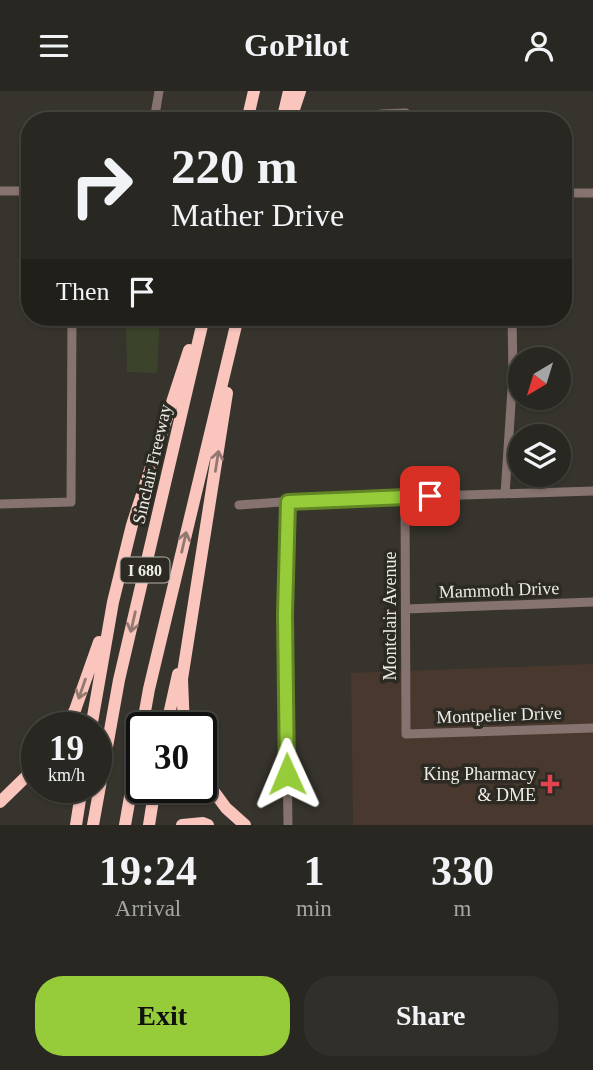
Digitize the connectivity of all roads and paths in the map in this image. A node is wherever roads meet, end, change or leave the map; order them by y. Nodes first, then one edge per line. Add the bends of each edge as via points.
1 (159, 91) edge
2 (246, 91) edge
3 (254, 91) edge
4 (289, 91) edge
5 (300, 91) edge
6 (156, 112) edge
7 (242, 112) edge
8 (249, 112) edge
9 (284, 112) edge
10 (293, 112) edge
11 (0, 191) edge
12 (21, 191) edge
13 (572, 193) edge
14 (593, 193) edge
15 (72, 326) edge
16 (200, 326) edge
17 (201, 326) edge
18 (236, 326) edge
19 (237, 326) edge
20 (512, 326) edge
21 (593, 491) edge
22 (505, 494) junction
23 (405, 497) junction
24 (288, 502) junction
25 (0, 504) edge
26 (239, 505) dead end
27 (113, 602) junction
28 (593, 602) edge
29 (407, 609) junction
30 (188, 644) junction
31 (74, 712) edge
32 (94, 712) edge
33 (146, 712) edge
34 (169, 712) edge
35 (183, 712) edge
36 (593, 728) edge
37 (406, 734) joint
38 (21, 782) edge
39 (217, 796) edge
40 (0, 802) edge
41 (79, 803) edge
42 (129, 803) edge
43 (152, 803) edge
44 (76, 825) edge
45 (93, 825) edge
46 (125, 825) edge
47 (149, 825) edge
48 (182, 825) edge
49 (208, 825) edge
50 (245, 825) edge
51 (288, 825) edge

1 - 6 street
2 - 7 highway
3 - 8 highway
4 - 9 highway
5 - 10 highway
11 - 12 street
13 - 14 street
15 - 25 street via 71,502
16 - 27 highway via 132,525
17 -> 45 highway, Sinclair Freeway / I 680 via 119,680
33 -> 18 highway, I 680
30 -> 19 highway
20 - 22 street
21 - 22 street
22 - 23 street
23 - 24 street
23 - 29 street, Montclair Avenue
24 - 26 street
24 - 51 street
27 -> 31 highway
27 - 32 highway
28 - 29 street, Mammoth Drive
29 - 37 street, Montclair Avenue
30 - 34 highway
30 - 35 highway via 182,679
36 - 37 street, Montpelier Drive
38 - 40 highway
39 - 50 highway
41 - 44 highway
42 - 46 highway, I 680
43 - 47 highway
48 - 49 highway

